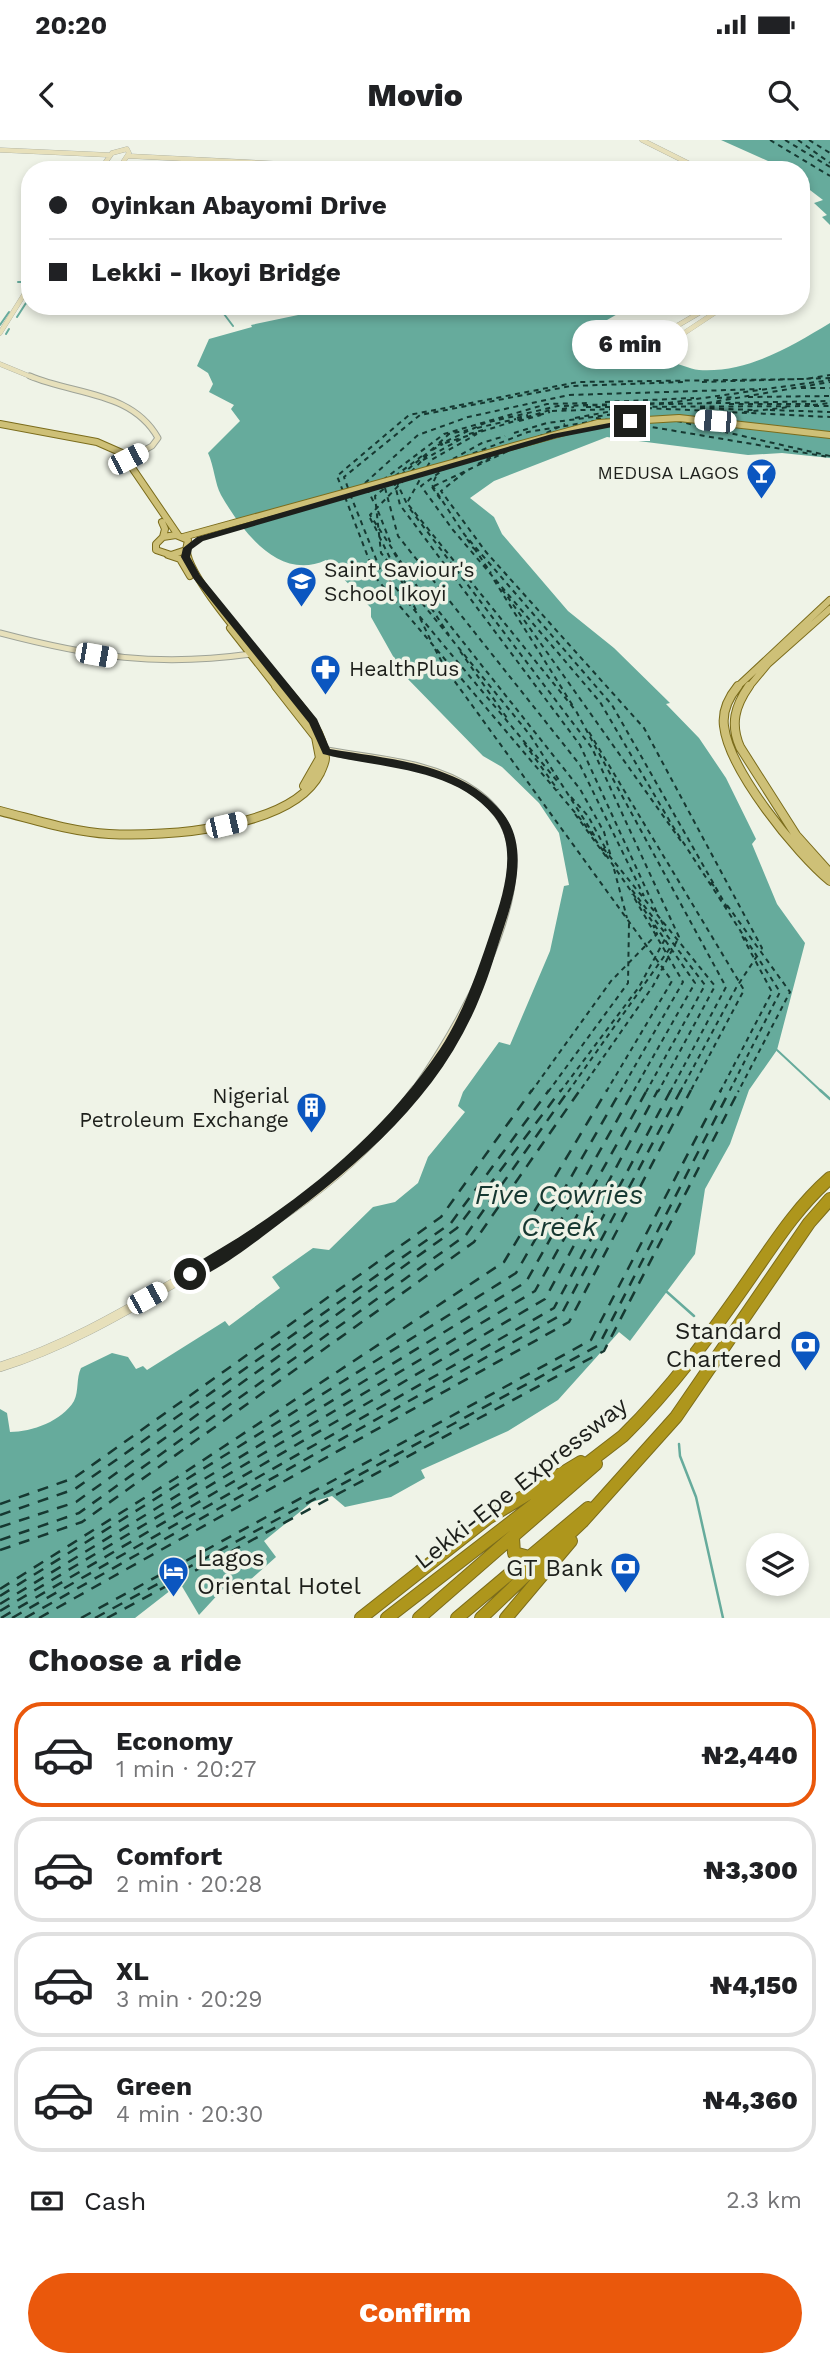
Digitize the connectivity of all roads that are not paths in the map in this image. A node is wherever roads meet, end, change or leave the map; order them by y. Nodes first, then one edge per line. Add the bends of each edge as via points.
1 (642, 140) edge
2 (648, 140) edge
3 (0, 151) edge
4 (109, 156) junction
5 (127, 158) junction
6 (106, 161) edge
7 (125, 161) edge
8 (180, 161) edge
9 (195, 161) edge
10 (684, 161) edge
11 (690, 161) edge
12 (21, 299) edge
13 (21, 306) edge
14 (696, 315) edge
15 (709, 315) edge
16 (0, 333) edge
17 (0, 340) edge
18 (0, 364) edge
19 (0, 426) edge
20 (830, 436) edge
21 (128, 459) junction
22 (181, 536) junction
23 (203, 536) junction
24 (163, 537) junction
25 (188, 547) junction
26 (168, 555) junction
27 (830, 600) edge
28 (830, 609) edge
29 (0, 633) edge
30 (251, 654) junction
31 (282, 687) junction
32 (323, 752) junction
33 (0, 809) edge
34 (830, 873) edge
35 (830, 881) edge
36 (830, 1178) edge
37 (830, 1199) edge
38 (0, 1367) edge
39 (623, 1436) junction
40 (618, 1483) junction
41 (513, 1538) junction
42 (530, 1557) junction
43 (361, 1618) edge
44 (387, 1618) edge
45 (419, 1618) edge
46 (457, 1618) edge
47 (481, 1618) edge
48 (506, 1618) edge

1 - 10 street
2 - 11 street
3 - 4 street
4 - 5 street via 123,149 129,151
4 - 6 street
5 - 7 street
5 - 8 street
5 - 9 street
12 - 16 street
13 - 17 street
14 - 15 street via 651,341 650,346 663,347
18 - 21 street via 43,382 113,398 130,407 158,438
19 - 21 main road via 97,442
19 - 24 main road via 94,445 117,455 158,514 165,529
20 - 23 main road via 680,421 599,425
21 - 22 main road via 171,528
22 - 23 main road
22 - 24 main road
22 - 25 main road
23 - 25 main road
24 - 26 main road via 155,548
25 - 26 main road
25 - 31 main road via 187,560 203,587
26 - 30 main road via 180,559
27 - 35 main road via 743,681 727,703 724,719 734,753 789,839
28 - 34 main road via 747,687 735,707 733,723 740,748 789,825
29 - 30 street via 142,661 200,661
30 - 31 main road
31 - 32 main road
32 - 33 main road via 321,771 294,801 259,817 202,830 108,834
32 - 38 street via 419,769 456,781 490,804 508,832 514,863 503,914 458,1030 415,1093 375,1140 320,1186 233,1250 93,1329
36 - 39 highway, Lekki-Epe Expressway via 791,1217 676,1382
37 - 40 highway via 691,1396
39 - 41 highway
39 - 43 highway via 488,1518
39 - 44 highway, Lekki-Epe Expressway
40 - 42 highway
40 - 47 highway
40 - 48 highway
41 - 42 highway via 514,1553
41 - 45 highway
42 - 46 highway

